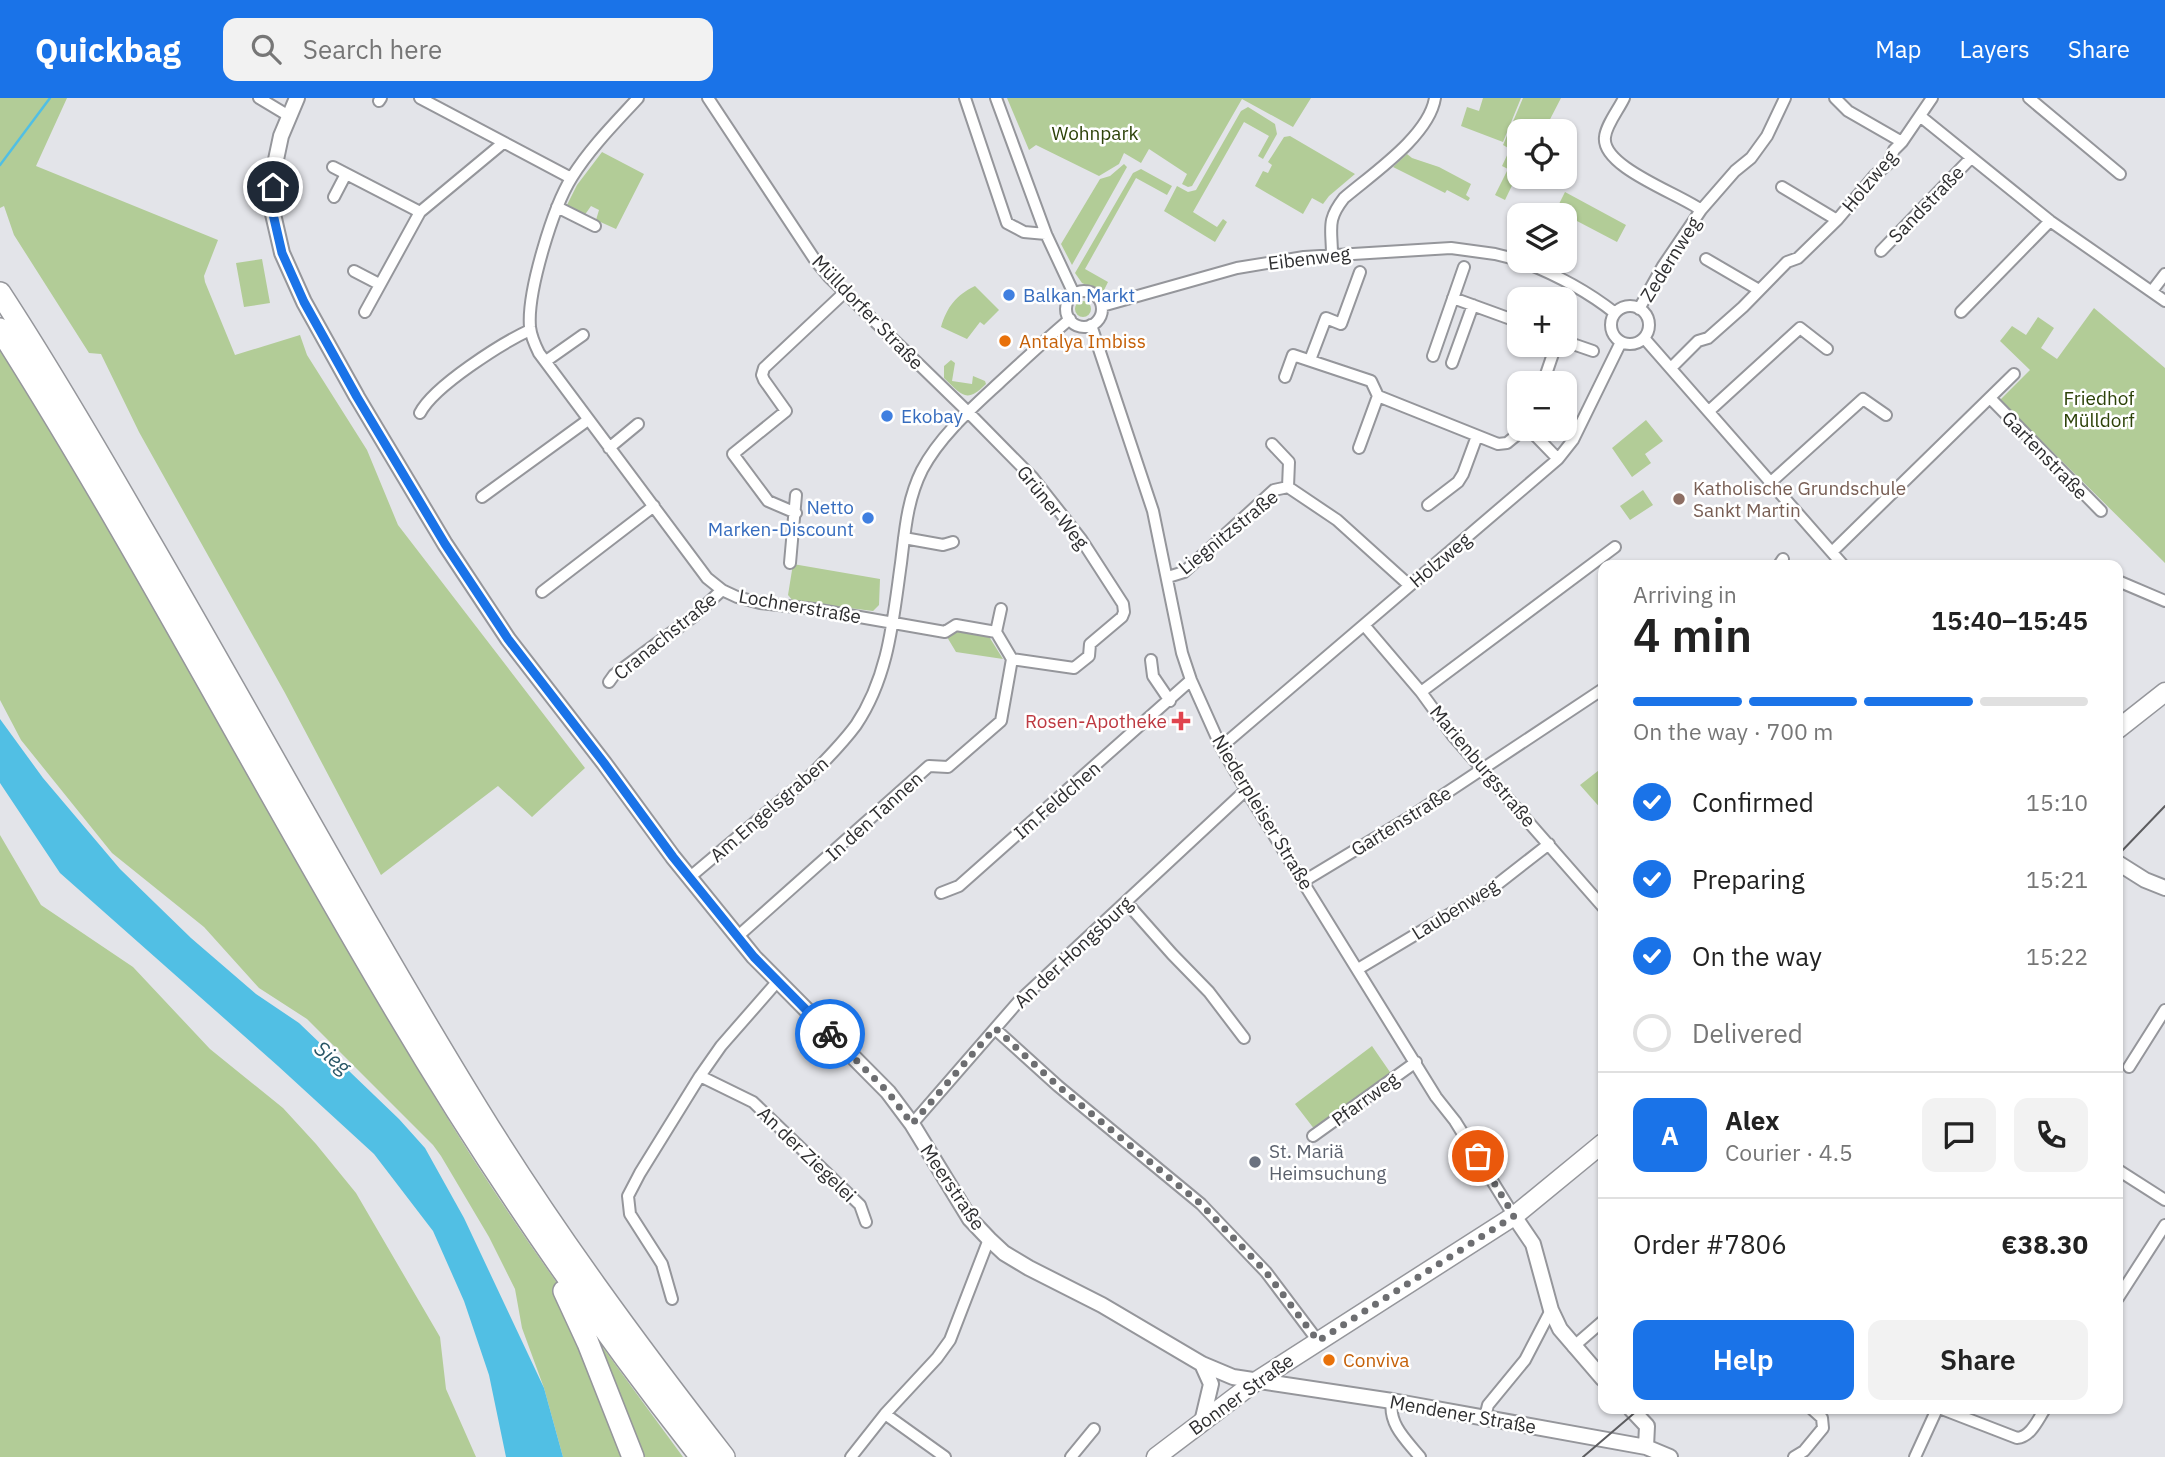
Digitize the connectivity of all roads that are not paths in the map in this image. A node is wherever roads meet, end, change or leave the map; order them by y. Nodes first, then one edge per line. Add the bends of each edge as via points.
1 (258, 98) edge
2 (297, 98) edge
3 (420, 98) edge
4 (638, 98) edge
5 (708, 98) edge
6 (965, 98) edge
7 (996, 98) edge
8 (1435, 98) edge
9 (1624, 98) edge
10 (1785, 98) edge
11 (1835, 98) edge
12 (1932, 98) edge
13 (2029, 98) edge
14 (289, 116) junction
15 (1920, 116) junction
16 (1902, 142) junction
17 (503, 143) junction
18 (1971, 158) junction
19 (333, 167) dead end
20 (346, 174) junction
21 (2120, 174) dead end
22 (571, 178) junction
23 (1782, 187) dead end
24 (334, 197) dead end
25 (557, 207) junction
26 (1701, 210) junction
27 (420, 212) junction
28 (1836, 220) junction
29 (2050, 221) junction
30 (595, 226) dead end
31 (1045, 234) junction
32 (1881, 251) dead end
33 (1332, 255) junction
34 (1507, 257) edge
35 (1706, 259) dead end
36 (1464, 267) dead end
37 (354, 271) dead end
38 (1360, 272) dead end
39 (1553, 273) edge
40 (2165, 274) edge
41 (379, 284) junction
42 (1759, 290) junction
43 (2152, 291) junction
44 (845, 292) junction
45 (0, 293) edge
46 (1074, 294) junction
47 (1453, 298) junction
48 (2165, 301) edge
49 (1473, 305) junction
50 (1102, 306) junction
51 (1639, 309) junction
52 (365, 312) dead end
53 (1961, 312) dead end
54 (1615, 313) junction
55 (1507, 318) edge
56 (1070, 319) junction
57 (1091, 326) junction
58 (0, 329) edge
59 (530, 330) junction
60 (583, 335) dead end
61 (1644, 338) junction
62 (1621, 342) junction
63 (1577, 345) edge
64 (1827, 349) dead end
65 (1593, 351) dead end
66 (1433, 356) dead end
67 (1310, 360) junction
68 (545, 361) junction
69 (1452, 363) dead end
70 (1671, 368) junction
71 (2014, 374) dead end
72 (1285, 377) dead end
73 (1378, 396) junction
74 (1990, 398) junction
75 (1709, 411) junction
76 (968, 412) junction
77 (420, 413) dead end
78 (1886, 415) dead end
79 (588, 420) junction
80 (638, 424) dead end
81 (1478, 436) junction
82 (1508, 441) edge
83 (1540, 441) edge
84 (1272, 444) dead end
85 (609, 448) junction
86 (1359, 448) dead end
87 (1559, 459) junction
88 (1771, 482) junction
89 (1288, 487) junction
90 (796, 495) dead end
91 (482, 497) dead end
92 (1428, 505) dead end
93 (654, 506) junction
94 (2101, 511) dead end
95 (796, 513) junction
96 (904, 538) junction
97 (953, 542) dead end
98 (1615, 547) dead end
99 (1832, 552) junction
100 (1839, 560) edge
101 (790, 564) dead end
102 (1168, 577) junction
103 (2123, 583) edge
104 (1409, 585) junction
105 (722, 590) junction
106 (542, 592) dead end
107 (2165, 601) edge
108 (1001, 609) dead end
109 (894, 623) junction
110 (1364, 625) junction
111 (996, 632) junction
112 (1012, 659) junction
113 (1151, 660) dead end
114 (1192, 680) junction
115 (609, 682) dead end
116 (1421, 692) junction
117 (1598, 692) edge
118 (2165, 692) edge
119 (1170, 701) junction
120 (2123, 725) edge
121 (1222, 747) junction
122 (1484, 769) junction
123 (1246, 790) junction
124 (1549, 844) junction
125 (2123, 866) edge
126 (690, 877) junction
127 (1304, 881) junction
128 (2165, 888) edge
129 (941, 893) dead end
130 (1598, 901) edge
131 (1126, 902) junction
132 (737, 937) junction
133 (1358, 969) junction
134 (777, 982) junction
135 (2165, 1010) edge
136 (995, 1028) junction
137 (1244, 1038) dead end
138 (1416, 1062) junction
139 (2129, 1067) dead end
140 (700, 1076) junction
141 (912, 1124) junction
142 (1313, 1136) dead end
143 (1598, 1147) edge
144 (2123, 1173) edge
145 (2165, 1200) edge
146 (1514, 1216) junction
147 (866, 1222) dead end
148 (529, 1224) junction
149 (2165, 1225) edge
150 (989, 1239) junction
151 (2123, 1290) edge
152 (672, 1299) dead end
153 (1551, 1310) junction
154 (1598, 1325) edge
155 (1318, 1341) junction
156 (1573, 1347) junction
157 (1202, 1364) junction
158 (1598, 1374) edge
159 (1255, 1382) junction
160 (1392, 1401) junction
161 (886, 1414) junction
162 (1636, 1414) edge
163 (1818, 1414) edge
164 (1937, 1414) edge
165 (1953, 1414) edge
166 (2041, 1414) edge
167 (1485, 1417) junction
168 (1202, 1422) junction
169 (1094, 1429) dead end
170 (1646, 1447) junction
171 (633, 1457) edge
172 (701, 1457) edge
173 (724, 1457) edge
174 (851, 1457) edge
175 (945, 1457) edge
176 (1071, 1457) edge
177 (1156, 1457) edge
178 (1420, 1457) edge
179 (1670, 1457) edge
180 (1794, 1457) edge
181 (1915, 1457) edge

1 - 14 street
2 - 14 street, Meerstraße
3 - 17 street
4 - 22 street, Lochnerstraße
5 - 44 street, Mülldorfer Straße via 815,260
6 - 31 street via 1007,223 1024,232
7 - 31 street
8 - 33 street via 1424,127 1335,210 1330,220
9 - 26 street, Zedernweg via 1605,137 1607,150 1622,166
10 - 26 street, Zedernweg via 1751,158
11 - 16 street, Holzweg via 1848,111
12 - 15 street, Holzweg
13 - 21 street
14 - 126 street, Meerstraße via 274,169 273,214 282,253 304,302 445,544 508,639
15 - 16 street, Holzweg
15 - 18 street, Sandstraße
16 - 28 street, Holzweg via 1888,164
17 - 22 street
17 - 27 street
18 - 29 street, Sandstraße
18 - 32 street, Sandstraße
19 - 20 street
20 - 24 street
20 - 27 street
22 - 25 street, Lochnerstraße
23 - 28 street, Holzweg
25 - 30 street
25 - 59 street, Lochnerstraße via 534,284
26 - 51 street, Zedernweg
27 - 41 street
28 - 42 street, Holzweg
29 - 43 street, Sandstraße
29 - 53 street
31 - 46 street
33 - 34 street, Eibenweg via 1451,248
33 - 50 street, Eibenweg via 1237,268
35 - 42 street
36 - 47 street
37 - 41 street
38 - 67 street via 1342,324 1326,318
39 - 54 street, Eibenweg
40 - 43 street
41 - 52 street
42 - 70 street, Holzweg
43 - 48 street, Sandstraße
44 - 76 street, Mülldorfer Straße
44 - 95 street via 764,368 764,380 786,411 733,454 768,501
45 - 173 highway via 174,582 478,1111 642,1351
46 - 50 street via 1091,292
46 - 56 street via 1067,303
47 - 49 street
47 - 66 street
49 - 55 street
49 - 69 street
50 - 57 street via 1102,315
51 - 54 street via 1626,306
51 - 61 street via 1648,320
54 - 62 street via 1611,329
56 - 57 street via 1079,326
56 - 76 street, Am Engelsgraben
57 - 102 street, Niederpleiser Straße via 1153,511
58 - 148 highway via 95,483 397,1013
59 - 68 street, Lochnerstraße
59 - 77 street via 509,339 450,383 426,402
60 - 68 street
61 - 62 street via 1632,344
61 - 70 street
62 - 87 street, Holzweg
63 - 65 street
64 - 75 street via 1800,328
67 - 72 street via 1293,355
67 - 73 street via 1371,381
68 - 79 street, Lochnerstraße
70 - 75 street
71 - 74 street, Gartenstraße
73 - 81 street
73 - 86 street
74 - 94 street, Gartenstraße
74 - 99 street, Gartenstraße
75 - 88 street
76 - 96 street, Am Engelsgraben via 931,454 921,473 907,510
76 - 112 street, Grüner Weg via 1032,478 1081,539 1123,604 1122,617 1090,644 1089,656 1074,668
78 - 88 street via 1863,399
79 - 85 street, Lochnerstraße
79 - 91 street
80 - 85 street
81 - 82 street via 1503,444
81 - 92 street via 1458,482
83 - 87 street
84 - 89 street via 1289,462
85 - 93 street, Lochnerstraße
87 - 104 street, Holzweg
88 - 99 street
89 - 102 street, Liegnitzstraße via 1274,490 1184,572
89 - 104 street via 1337,520
90 - 95 street
93 - 105 street, Lochnerstraße via 707,578
93 - 106 street
95 - 101 street
96 - 97 street via 943,545
96 - 109 street, Am Engelsgraben
98 - 116 street
99 - 100 street
102 - 114 street, Niederpleiser Straße via 1182,653
103 - 107 street
104 - 110 street, Holzweg
105 - 109 street, Lochnerstraße via 760,603
105 - 115 street, Cranachstraße
108 - 111 street
109 - 111 street via 945,632 957,625
109 - 126 street, Am Engelsgraben via 880,677 842,743 788,797
110 - 116 street, Marienburgstraße
110 - 121 street, Holzweg
111 - 112 street
112 - 132 street, In den Tannen via 1000,720 948,767 929,766
113 - 119 street via 1153,676
114 - 119 street, Im Feldchen
114 - 121 street, Niederpleiser Straße
116 - 122 street, Marienburgstraße
117 - 122 street, Gartenstraße
118 - 120 main road
119 - 129 street, Im Feldchen via 959,887
121 - 123 street, Niederpleiser Straße
122 - 124 street, Marienburgstraße
122 - 127 street, Gartenstraße
123 - 127 street, Niederpleiser Straße
123 - 131 street, An der Hongsburg
124 - 130 street, Marienburgstraße
124 - 133 street, Laubenweg via 1490,890
125 - 128 street
126 - 132 street, Meerstraße
127 - 133 street, Niederpleiser Straße
131 - 136 street, An der Hongsburg
131 - 137 street via 1209,992
132 - 134 street, Meerstraße
133 - 138 street, Niederpleiser Straße
134 - 140 street
134 - 141 street, Meerstraße via 880,1083
135 - 139 street
136 - 141 street, An der Hongsburg
136 - 155 street via 1201,1204 1258,1263
138 - 142 street, Pfarrweg
138 - 146 street, Niederpleiser Straße
140 - 147 street, An der Ziegelei via 753,1102 860,1205
140 - 152 street via 628,1196 630,1214 662,1264
141 - 150 street, Meerstraße via 970,1219
143 - 146 main road, Bonner Straße
144 - 145 street
146 - 153 street via 1533,1244
146 - 155 main road, Bonner Straße
148 - 171 highway via 588,1343
148 - 172 highway
149 - 151 street
150 - 157 street, Meerstraße via 1029,1268
150 - 161 street via 950,1340
153 - 156 street
153 - 167 street via 1525,1360 1488,1405
154 - 156 street
155 - 159 main road, Bonner Straße
156 - 158 street
157 - 159 street, Meerstraße
157 - 168 street via 1210,1384
159 - 160 street, Mendener Straße
159 - 168 main road, Bonner Straße
160 - 167 street, Mendener Straße
160 - 178 street via 1392,1420
161 - 174 street
161 - 175 street
162 - 170 street via 1647,1426
163 - 180 street via 1822,1428
164 - 181 street
165 - 166 street via 2017,1438 2024,1437
167 - 170 street, Mendener Straße
168 - 177 main road, Bonner Straße
169 - 176 street
170 - 179 street, Mendener Straße

